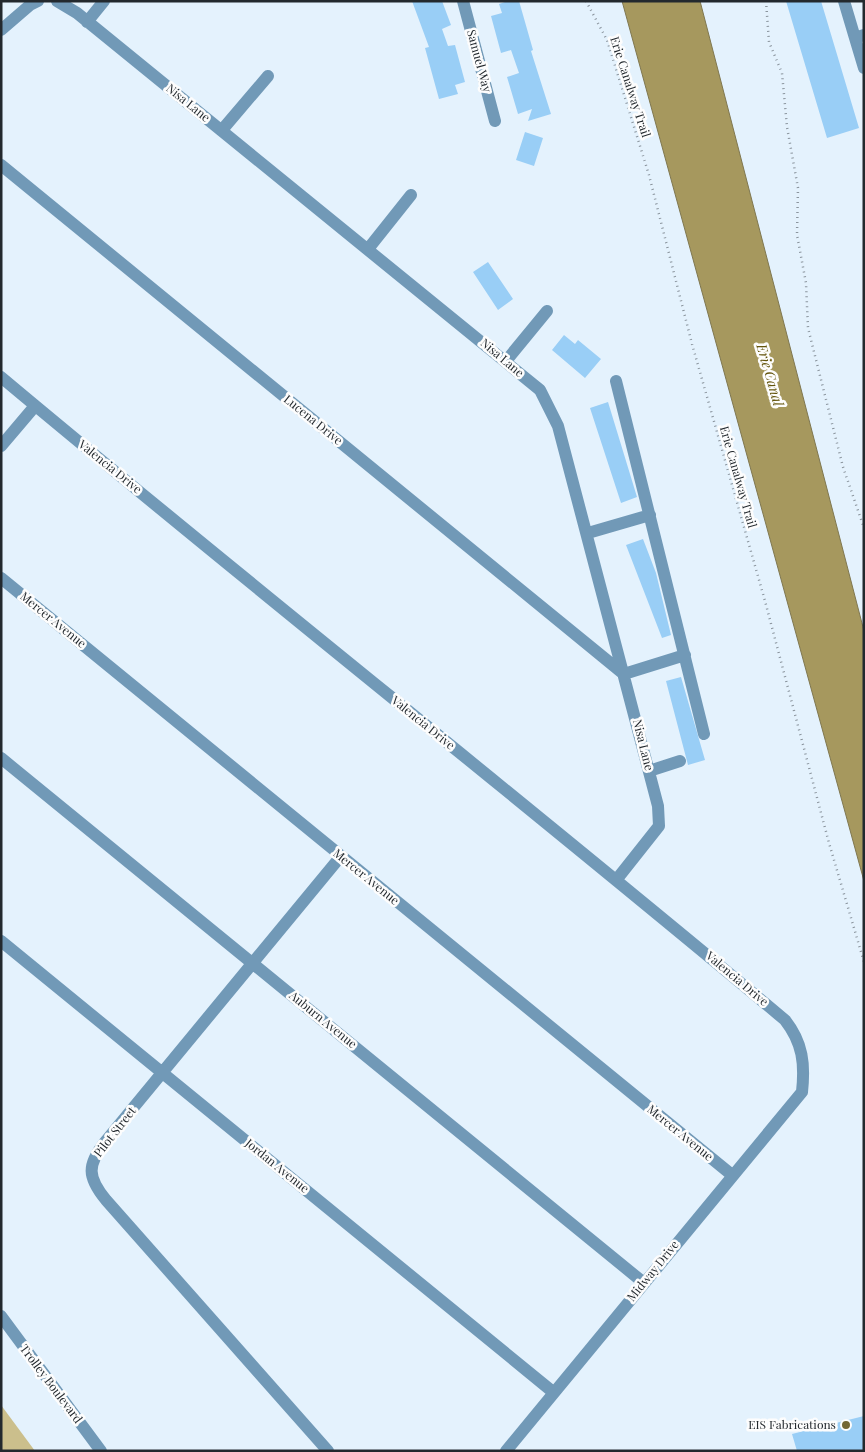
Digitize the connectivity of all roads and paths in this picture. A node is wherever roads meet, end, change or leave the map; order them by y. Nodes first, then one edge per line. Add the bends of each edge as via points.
1 (57, 1) edge
2 (104, 1) edge
3 (463, 1) edge
4 (586, 1) edge
5 (766, 1) edge
6 (844, 1) edge
7 (36, 2) edge
8 (87, 22) junction
9 (1, 30) edge
10 (859, 37) edge
11 (864, 68) edge
12 (268, 76) dead end
13 (495, 121) dead end
14 (222, 130) junction
15 (1, 166) edge
16 (411, 194) dead end
17 (368, 249) junction
18 (547, 311) dead end
19 (506, 361) junction
20 (1, 378) edge
21 (616, 381) dead end
22 (35, 406) junction
23 (1, 446) edge
24 (650, 514) junction
25 (864, 528) edge
26 (588, 533) junction
27 (1, 578) edge
28 (685, 654) junction
29 (625, 674) junction
30 (704, 734) dead end
31 (1, 758) edge
32 (680, 761) dead end
33 (649, 771) junction
34 (340, 856) junction
35 (617, 879) junction
36 (1, 941) edge
37 (864, 962) edge
38 (253, 963) junction
39 (163, 1072) junction
40 (802, 1092) joint
41 (732, 1175) junction
42 (644, 1283) junction
43 (1, 1316) edge
44 (553, 1392) junction
45 (101, 1451) edge
46 (328, 1451) edge
47 (506, 1451) edge

1 - 8 street, Nisa Lane
2 - 8 street
3 - 13 street, Samuel Way
4 - 37 path, Erie Canalway Trail via 606,40 649,175 692,344
5 - 25 path via 769,42 782,73 798,188 797,235 806,283 808,328 843,467
6 - 10 street
7 - 9 street
8 - 14 street, Nisa Lane
10 - 11 street
12 - 14 street
14 - 17 street, Nisa Lane
15 - 29 street, Lucena Drive
16 - 17 street
17 - 19 street, Nisa Lane
18 - 19 street
19 - 26 street, Nisa Lane via 540,390 558,426
20 - 22 street, Valencia Drive
21 - 24 street
22 - 23 street
22 - 35 street, Valencia Drive
24 - 26 street
24 - 28 street
26 - 29 street, Nisa Lane
27 - 34 street, Mercer Avenue
28 - 29 street
28 - 30 street
29 - 33 street, Nisa Lane
31 - 38 street, Auburn Avenue
32 - 33 street
33 - 35 street, Nisa Lane via 658,806 659,826
34 - 38 street, Pilot Street
34 - 41 street, Mercer Avenue
35 - 40 street, Valencia Drive via 786,1020 796,1033 803,1052
36 - 39 street, Jordan Avenue
38 - 39 street, Pilot Street
38 - 42 street, Auburn Avenue
39 - 44 street, Jordan Avenue
39 - 46 street, Pilot Street via 95,1155 91,1166 92,1180 106,1200
40 - 41 street, Midway Drive
41 - 42 street, Midway Drive
42 - 44 street, Midway Drive
43 - 45 street, Trolley Boulevard
44 - 47 street, Midway Drive

